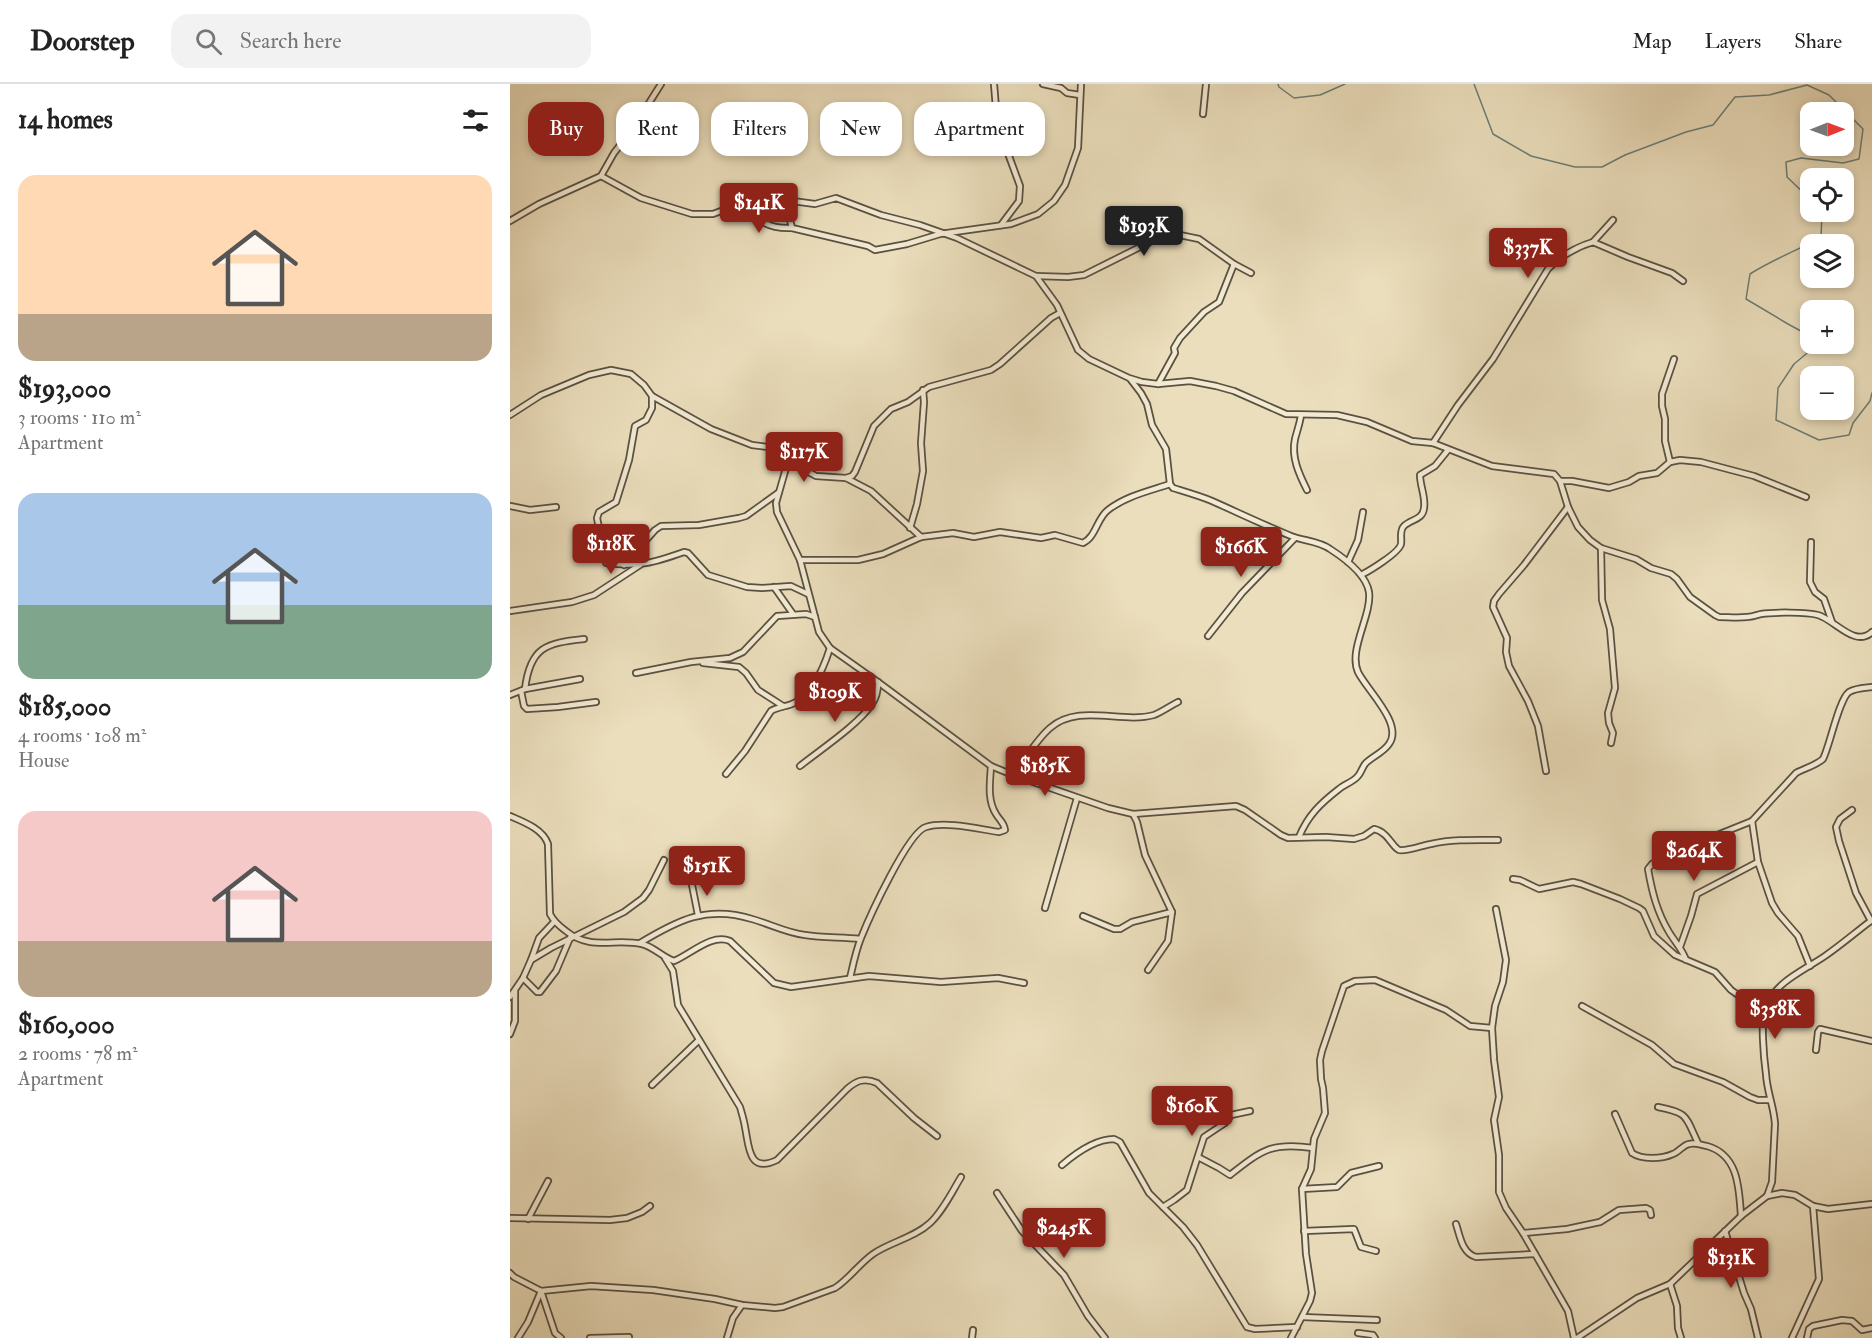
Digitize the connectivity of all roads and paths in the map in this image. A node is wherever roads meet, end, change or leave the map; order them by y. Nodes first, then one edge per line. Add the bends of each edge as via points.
1 (660, 84) edge
2 (994, 84) edge
3 (1043, 84) edge
4 (1081, 84) edge
5 (1206, 84) edge
6 (1080, 95) junction
7 (1203, 114) dead end
8 (601, 176) junction
9 (785, 200) junction
10 (743, 202) junction
11 (1613, 220) dead end
12 (510, 221) edge
13 (1001, 225) junction
14 (792, 228) junction
15 (940, 234) junction
16 (1593, 242) junction
17 (1234, 264) junction
18 (1251, 273) dead end
19 (1036, 276) junction
20 (1683, 281) dead end
21 (1060, 313) junction
22 (1674, 359) dead end
23 (1129, 378) junction
24 (1158, 384) junction
25 (923, 390) junction
26 (652, 396) junction
27 (510, 415) edge
28 (1301, 415) junction
29 (1433, 443) junction
30 (1448, 450) junction
31 (788, 461) junction
32 (1670, 462) junction
33 (846, 478) junction
34 (1560, 480) junction
35 (1170, 484) junction
36 (1307, 490) dead end
37 (778, 493) junction
38 (1806, 497) dead end
39 (510, 506) edge
40 (556, 507) dead end
41 (1568, 507) junction
42 (1363, 512) dead end
43 (910, 528) junction
44 (921, 537) junction
45 (1295, 538) junction
46 (1811, 542) dead end
47 (1601, 548) junction
48 (800, 560) junction
49 (1348, 562) junction
50 (624, 565) junction
51 (640, 565) junction
52 (1361, 575) junction
53 (774, 587) junction
54 (808, 594) junction
55 (510, 611) edge
56 (793, 614) junction
57 (814, 618) junction
58 (1833, 622) junction
59 (1872, 632) edge
60 (1208, 636) dead end
61 (584, 639) dead end
62 (830, 648) junction
63 (691, 662) junction
64 (636, 673) dead end
65 (580, 679) dead end
66 (878, 681) junction
67 (1872, 687) edge
68 (523, 690) junction
69 (510, 695) edge
70 (596, 702) dead end
71 (1178, 702) dead end
72 (783, 706) junction
73 (1611, 743) dead end
74 (800, 766) dead end
75 (992, 766) junction
76 (1546, 771) dead end
77 (726, 774) dead end
78 (1013, 775) junction
79 (1077, 798) junction
80 (1852, 810) dead end
81 (1133, 814) junction
82 (510, 816) edge
83 (1752, 821) junction
84 (1299, 837) junction
85 (1498, 840) dead end
86 (664, 860) dead end
87 (1758, 862) junction
88 (1513, 879) dead end
89 (692, 885) dead end
90 (1046, 908) dead end
91 (1496, 909) dead end
92 (1172, 912) junction
93 (698, 915) junction
94 (1083, 916) dead end
95 (1872, 921) edge
96 (554, 922) junction
97 (571, 938) junction
98 (860, 939) junction
99 (640, 943) junction
100 (1680, 947) junction
101 (665, 958) junction
102 (531, 960) junction
103 (1686, 960) junction
104 (1810, 966) junction
105 (1148, 970) dead end
106 (523, 978) junction
107 (850, 978) junction
108 (1024, 983) dead end
109 (515, 991) junction
110 (510, 996) edge
111 (1582, 1006) dead end
112 (1765, 1007) junction
113 (1492, 1028) junction
114 (510, 1034) edge
115 (699, 1040) junction
116 (1872, 1041) edge
117 (1816, 1050) dead end
118 (652, 1085) dead end
119 (1770, 1101) junction
120 (1658, 1107) dead end
121 (1250, 1110) dead end
122 (1615, 1114) dead end
123 (937, 1136) dead end
124 (1698, 1143) junction
125 (1313, 1148) junction
126 (1198, 1157) junction
127 (1062, 1165) dead end
128 (1379, 1166) dead end
129 (961, 1177) dead end
130 (548, 1181) dead end
131 (1302, 1189) junction
132 (997, 1193) dead end
133 (1767, 1196) junction
134 (1872, 1204) edge
135 (650, 1206) dead end
136 (1813, 1206) junction
137 (1164, 1207) junction
138 (1651, 1215) dead end
139 (1741, 1216) junction
140 (510, 1218) edge
141 (528, 1219) junction
142 (1456, 1224) dead end
143 (1304, 1230) junction
144 (1725, 1232) junction
145 (1523, 1233) junction
146 (1377, 1251) dead end
147 (1535, 1254) junction
148 (512, 1275) edge
149 (510, 1282) edge
150 (1670, 1284) junction
151 (541, 1291) junction
152 (742, 1305) junction
153 (1302, 1317) junction
154 (1377, 1320) dead end
155 (1297, 1327) junction
156 (1872, 1328) edge
157 (973, 1330) dead end
158 (1358, 1333) dead end
159 (629, 1337) edge
160 (518, 1338) edge
161 (561, 1338) edge
162 (590, 1338) edge
163 (727, 1338) edge
164 (972, 1338) edge
165 (1105, 1338) edge
166 (1292, 1338) edge
167 (1375, 1338) edge
168 (1575, 1338) edge
169 (1681, 1338) edge
170 (1758, 1338) edge
171 (1792, 1338) edge
172 (1807, 1338) edge

1 - 8 street
2 - 13 street via 1006,148 1020,186 1019,201
3 - 6 street
4 - 6 street
5 - 7 street
6 - 13 street via 1078,148 1065,185 1038,214
8 - 10 street via 641,198 692,214 712,214
8 - 12 street
9 - 10 street via 762,198
9 - 14 street
9 - 15 street via 815,204 836,198
10 - 14 street via 762,222
11 - 16 street
13 - 15 street
14 - 15 street via 875,250
15 - 19 street via 973,245
16 - 20 street
16 - 29 street via 1568,253 1548,269 1493,359
17 - 18 street
17 - 19 street via 1199,239 1175,234 1084,274
17 - 24 street via 1219,302 1180,338
19 - 21 street
21 - 23 street via 1083,355
21 - 25 street via 991,370
22 - 32 street via 1662,394
23 - 24 street
23 - 35 street via 1142,393 1152,425 1166,448
24 - 28 street via 1190,381 1216,386 1277,411
25 - 33 street via 891,409 874,426 855,472
25 - 43 street via 923,471
26 - 27 street via 631,374 611,370 541,395
26 - 31 street via 736,441 774,448
26 - 50 street via 646,420 635,426 616,502 599,512 597,518 606,563
28 - 29 street via 1337,415 1367,422 1412,441
28 - 36 street via 1294,454
29 - 30 street
30 - 34 street via 1492,466 1554,474
30 - 52 street via 1420,476 1425,510 1403,527 1401,547
31 - 33 street via 816,476
31 - 37 street
32 - 34 street via 1657,473 1610,488
32 - 38 street via 1701,462 1755,476
33 - 43 street via 872,491
34 - 41 street
35 - 44 street via 1137,494 1108,510 1083,543 1059,535 1022,536 1007,532 974,537 953,533
35 - 45 street
37 - 48 street via 777,512
37 - 50 street via 739,518 662,526
39 - 40 street via 530,510
41 - 47 street via 1583,534
41 - 76 street via 1498,594 1493,608 1507,638 1509,666 1538,726
42 - 49 street via 1358,540
43 - 44 street
44 - 48 street via 858,560
45 - 49 street via 1328,547
45 - 60 street via 1242,593
46 - 58 street via 1810,582 1824,600
47 - 58 street via 1671,574 1690,597 1719,617 1806,612
47 - 73 street via 1602,600 1610,629 1615,688 1608,713
48 - 54 street
49 - 52 street
50 - 51 street
51 - 53 street via 684,552 708,575 747,587
51 - 55 street via 594,595
52 - 84 street via 1370,593 1359,639 1357,669 1382,704 1392,738 1357,777 1315,810
53 - 54 street via 792,586
53 - 56 street
54 - 57 street
56 - 57 street
56 - 63 street via 777,616 743,652 730,658
57 - 62 street
58 - 59 street via 1854,636 1862,638
61 - 68 street via 546,646 527,671
62 - 66 street
62 - 72 street via 821,672 806,694
63 - 64 street
63 - 72 street via 739,667 758,690
65 - 68 street
66 - 74 street via 873,703 860,718
66 - 75 street
67 - 83 street via 1847,693 1823,759 1796,773
68 - 69 street
68 - 70 street via 527,709
71 - 78 street via 1152,716 1084,715 1058,723 1043,735
72 - 77 street via 771,711
75 - 78 street
75 - 98 street via 992,807 1005,830 923,827 913,836 891,874
78 - 79 street
79 - 81 street
79 - 90 street
80 - 95 street via 1836,828 1856,893
81 - 84 street via 1236,806 1281,835
81 - 92 street via 1145,855
82 - 96 street via 546,838 549,904
83 - 87 street
83 - 100 street via 1665,856 1648,869 1653,898
84 - 85 street via 1354,839 1374,829 1402,850 1462,840
86 - 97 street via 643,898 624,912
87 - 100 street via 1696,894
87 - 104 street via 1772,903 1798,936
88 - 103 street via 1539,889 1573,882 1620,899 1643,911 1654,936
89 - 93 street
91 - 113 street via 1506,960
92 - 94 street via 1120,929
92 - 105 street via 1168,941
93 - 98 street via 738,915 806,935
93 - 99 street via 669,925
95 - 104 street
96 - 97 street
96 - 102 street via 539,938
97 - 99 street via 597,943
97 - 102 street
97 - 106 street via 556,971 540,992
98 - 107 street
99 - 101 street
100 - 103 street
101 - 107 street via 674,961 712,940 724,938 774,983 791,987
101 - 115 street via 673,971 678,1005
102 - 106 street
103 - 112 street via 1715,972 1738,995
104 - 112 street via 1774,991
106 - 109 street
107 - 108 street via 941,982 998,978
109 - 110 street
109 - 114 street via 515,1021
111 - 119 street via 1652,1045 1674,1064 1723,1082 1750,1097
112 - 119 street
113 - 125 street via 1470,1026 1446,1010 1375,980 1344,986 1320,1060 1325,1113
113 - 145 street via 1499,1097 1494,1120 1499,1192
115 - 118 street
115 - 123 street via 740,1107 751,1156 759,1163 777,1160 860,1080 877,1083
116 - 117 street via 1820,1029
119 - 133 street via 1776,1124 1772,1182
120 - 124 street via 1682,1114
121 - 126 street via 1231,1115 1204,1137
122 - 124 street via 1632,1153 1637,1156 1670,1155 1688,1144
124 - 139 street via 1714,1148 1733,1168
125 - 126 street via 1288,1145 1268,1149 1230,1175
125 - 131 street via 1311,1169
126 - 137 street via 1186,1190
127 - 137 street via 1097,1142 1114,1139 1120,1142 1149,1193
128 - 131 street via 1351,1173 1337,1187
129 - 152 street via 929,1224 881,1248 835,1288 783,1307
130 - 141 street
131 - 143 street
132 - 165 street via 1022,1231 1064,1275
133 - 136 street via 1795,1195
133 - 139 street
134 - 136 street via 1828,1209
135 - 141 street via 627,1218 610,1220
136 - 171 street via 1819,1279
137 - 155 street via 1197,1245 1247,1327
138 - 145 street via 1646,1208 1618,1210 1589,1224
139 - 144 street
140 - 141 street
142 - 147 street via 1470,1255
143 - 146 street via 1354,1229 1361,1247
143 - 153 street via 1312,1293
144 - 150 street
144 - 170 street
145 - 147 street
147 - 168 street via 1568,1311
148 - 149 street
148 - 151 street
150 - 168 street via 1637,1298
150 - 169 street
151 - 152 street via 591,1286 653,1290
151 - 160 street
151 - 161 street via 555,1333
152 - 163 street
153 - 154 street
153 - 155 street
155 - 166 street
156 - 172 street via 1862,1330 1852,1321 1842,1320 1813,1326
157 - 164 street
158 - 167 street
159 - 162 street

